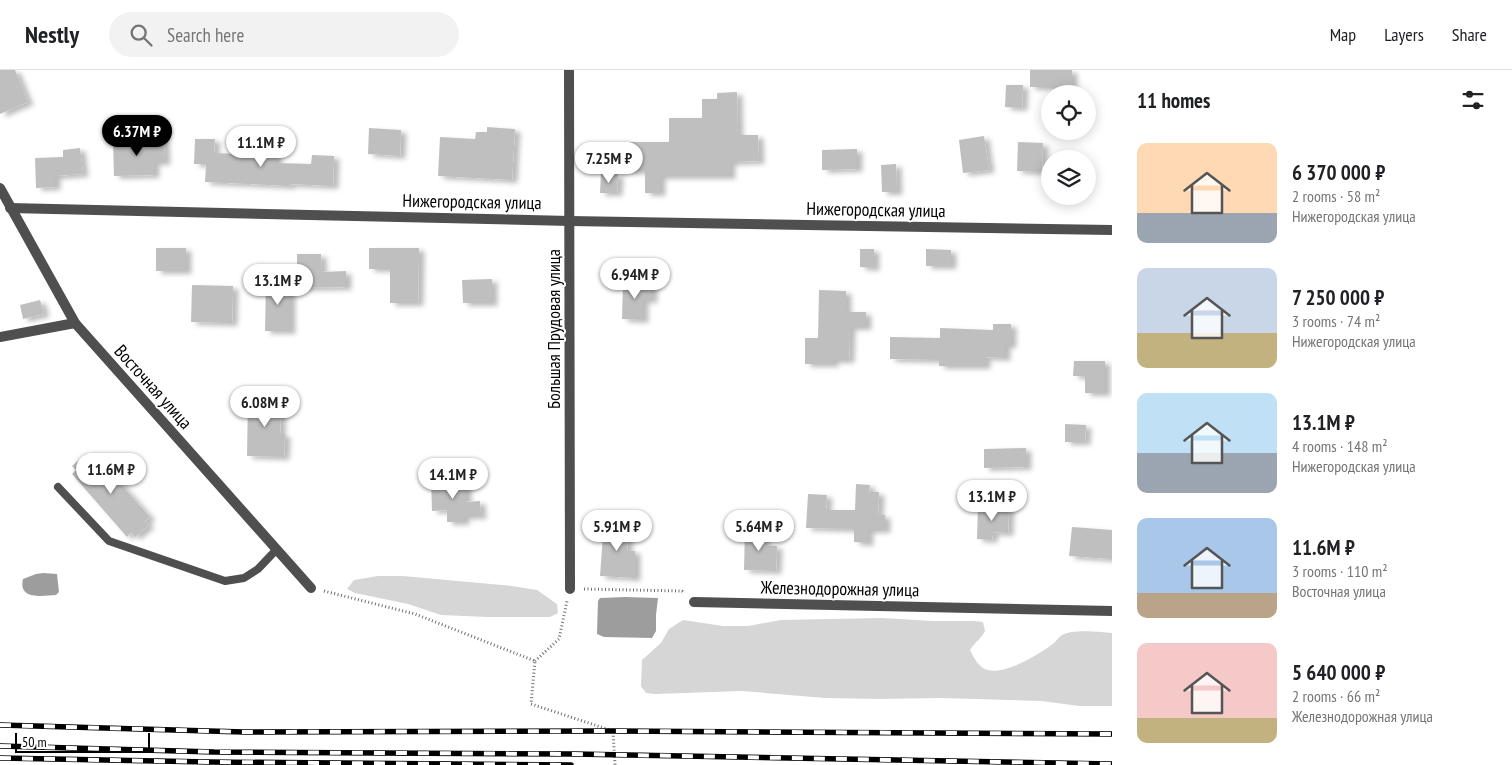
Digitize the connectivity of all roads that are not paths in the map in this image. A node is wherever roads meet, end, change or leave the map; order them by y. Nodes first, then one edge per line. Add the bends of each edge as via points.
1 (569, 70) edge
2 (0, 188) edge
3 (10, 208) junction
4 (570, 220) junction
5 (1112, 230) edge
6 (75, 324) junction
7 (0, 337) edge
8 (58, 487) dead end
9 (277, 549) junction
10 (311, 588) road end
11 (570, 589) road end
12 (694, 602) road end
13 (1112, 611) edge

1 - 4 street, Большая Прудовая улица
2 - 3 street, Восточная улица
3 - 4 street, Нижегородская улица
3 - 6 street, Восточная улица
4 - 5 street, Нижегородская улица
4 - 11 street, Большая Прудовая улица
6 - 7 street
6 - 9 street, Восточная улица
8 - 9 lane via 109,541 225,581 244,578
9 - 10 street, Восточная улица
12 - 13 street, Железнодорожная улица

